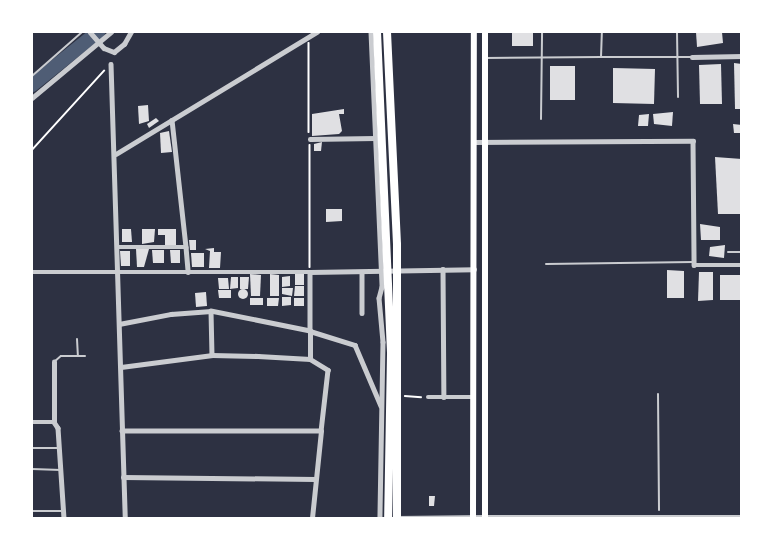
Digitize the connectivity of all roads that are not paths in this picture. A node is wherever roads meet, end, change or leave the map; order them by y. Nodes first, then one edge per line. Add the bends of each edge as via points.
1 (82, 32) edge
2 (90, 32) edge
3 (111, 32) edge
4 (131, 32) edge
5 (317, 32) edge
6 (371, 32) edge
7 (377, 32) edge
8 (387, 32) edge
9 (474, 32) edge
10 (485, 32) edge
11 (542, 32) edge
12 (602, 32) edge
13 (677, 32) edge
14 (722, 56) joint
15 (741, 56) edge
16 (542, 57) junction
17 (601, 57) junction
18 (677, 57) junction
19 (485, 58) junction
20 (111, 64) road end
21 (32, 76) edge
22 (678, 97) dead end
23 (32, 98) edge
24 (541, 119) dead end
25 (172, 120) junction
26 (375, 138) junction
27 (309, 139) road end
28 (474, 142) junction
29 (486, 142) junction
30 (116, 154) junction
31 (118, 247) junction
32 (186, 247) junction
33 (728, 252) dead end
34 (741, 252) edge
35 (694, 262) junction
36 (546, 264) dead end
37 (741, 265) edge
38 (443, 269) junction
39 (474, 269) junction
40 (32, 272) edge
41 (118, 272) junction
42 (188, 272) junction
43 (310, 272) junction
44 (362, 272) junction
45 (382, 272) junction
46 (211, 311) junction
47 (362, 313) dead end
48 (119, 324) junction
49 (310, 331) junction
50 (77, 339) dead end
51 (78, 356) junction
52 (85, 356) dead end
53 (212, 356) junction
54 (310, 359) junction
55 (54, 362) joint
56 (121, 367) junction
57 (658, 394) dead end
58 (428, 397) road end
59 (444, 397) junction
60 (473, 397) junction
61 (382, 409) junction
62 (32, 422) edge
63 (54, 422) junction
64 (122, 431) junction
65 (321, 431) junction
66 (32, 448) edge
67 (59, 448) junction
68 (32, 469) edge
69 (61, 470) junction
70 (123, 477) junction
71 (315, 479) junction
72 (659, 510) dead end
73 (32, 511) edge
74 (63, 511) junction
75 (473, 517) edge
76 (741, 517) edge
77 (406, 518) edge
78 (485, 518) edge
79 (698, 518) edge
80 (64, 519) edge
81 (125, 519) edge
82 (312, 519) edge
83 (380, 519) edge
84 (388, 519) edge
85 (397, 519) edge

1 - 21 lane
2 - 4 street via 104,48 118,50
3 - 23 street
5 - 25 street
6 - 26 street
7 - 84 highway via 390,354
8 - 85 highway via 397,245
9 - 28 main road
10 - 19 main road
11 - 16 lane
12 - 17 lane
13 - 18 lane
14 - 15 street
14 - 18 lane
16 - 17 lane
16 - 19 lane
16 - 24 lane
17 - 18 lane
18 - 22 lane
19 - 29 main road
20 - 30 street
25 - 30 street
25 - 32 street
26 - 27 street
26 - 45 street
28 - 29 street
28 - 39 main road
29 - 35 street via 693,141
29 - 78 main road
30 - 31 street
31 - 32 street
31 - 41 street
32 - 42 street
33 - 34 lane
35 - 36 lane
35 - 37 street
38 - 39 street
38 - 45 street
38 - 59 street
39 - 60 main road
40 - 41 street
41 - 42 street
41 - 48 street
42 - 43 street
43 - 44 street
43 - 49 street
44 - 45 street
44 - 47 street
45 - 61 street
46 - 48 street
46 - 49 street
46 - 53 street
48 - 56 street
49 - 54 street
49 - 61 street via 355,345
50 - 51 lane
51 - 52 lane
51 - 55 lane via 61,356
53 - 54 street
53 - 56 street
54 - 65 street via 328,370
55 - 63 street
56 - 64 street
57 - 72 lane
58 - 59 street
59 - 60 street
60 - 75 main road
61 - 83 street
62 - 63 street
63 - 67 street
64 - 65 street
64 - 70 street
65 - 71 street
66 - 67 lane
67 - 69 street
68 - 69 lane
69 - 74 street
70 - 71 street
70 - 81 street
71 - 82 street
73 - 74 lane
74 - 80 street
75 - 77 street
75 - 78 street
76 - 79 street
77 - 85 street
78 - 79 street

